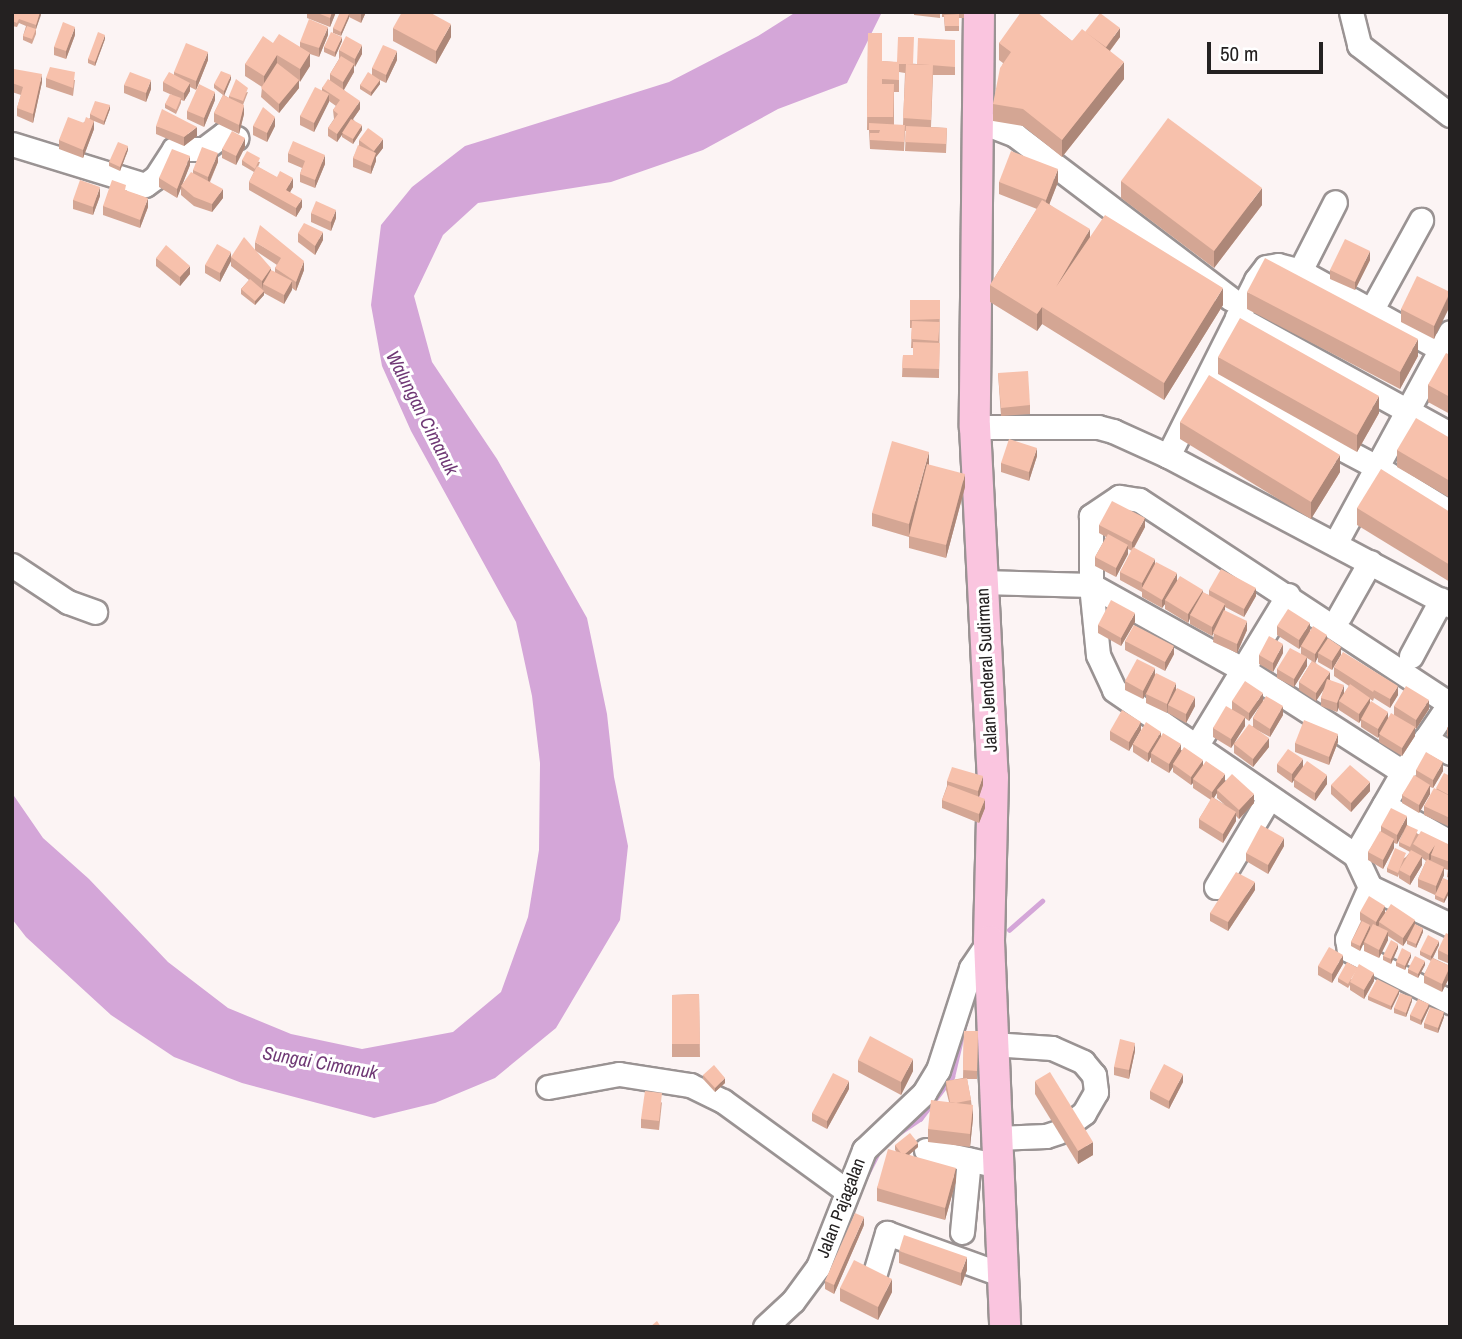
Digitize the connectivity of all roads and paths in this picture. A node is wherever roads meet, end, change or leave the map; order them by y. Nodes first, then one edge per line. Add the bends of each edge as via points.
1 (979, 12) edge
2 (1351, 12) edge
3 (1450, 115) edge
4 (979, 121) junction
5 (236, 138) edge
6 (12, 144) edge
7 (1335, 202) dead end
8 (1421, 220) dead end
9 (1300, 271) junction
10 (1234, 308) junction
11 (1371, 311) junction
12 (1447, 345) edge
13 (1208, 378) junction
14 (1409, 409) junction
15 (975, 427) junction
16 (1450, 434) edge
17 (1168, 456) junction
18 (1377, 467) junction
19 (1450, 512) edge
20 (1335, 544) junction
21 (1370, 562) junction
22 (12, 565) edge
23 (982, 582) junction
24 (1091, 585) junction
25 (1288, 596) junction
26 (1445, 603) edge
27 (95, 612) dead end
28 (1340, 615) dead end
29 (1411, 656) dead end
30 (1244, 670) junction
31 (1450, 704) edge
32 (1425, 739) junction
33 (1195, 748) junction
34 (1450, 752) edge
35 (1403, 772) junction
36 (1269, 798) junction
37 (1384, 805) junction
38 (1450, 842) edge
39 (1355, 855) junction
40 (1216, 887) dead end
41 (1370, 887) junction
42 (1450, 925) edge
43 (989, 941) junction
44 (1450, 1002) edge
45 (992, 1044) junction
46 (548, 1087) dead end
47 (926, 1150) dead end
48 (997, 1152) junction
49 (970, 1159) junction
50 (847, 1191) junction
51 (962, 1232) dead end
52 (875, 1273) edge
53 (1003, 1275) junction
54 (765, 1327) edge
55 (1005, 1327) edge

1 - 4 main road, Jalan Jenderal Sudirman
2 - 3 street via 1359,45
4 - 10 street via 1015,135
4 - 15 main road, Jalan Jenderal Sudirman
5 - 6 street via 224,134 204,149 174,149 156,177 145,185
7 - 9 street
8 - 11 street
9 - 10 street via 1266,267
9 - 11 street
10 - 13 street
10 - 14 street
11 - 12 street
12 - 14 street
13 - 17 street
13 - 18 street
14 - 16 street
14 - 18 street
15 - 17 street via 1098,427
15 - 23 main road, Jalan Jenderal Sudirman
17 - 20 street
18 - 19 street
18 - 20 street
20 - 21 street
21 - 26 street
21 - 28 street
22 - 27 street via 68,602
23 - 24 street
23 - 43 main road, Jalan Jenderal Sudirman via 993,776
24 - 25 street via 1091,516 1103,505 1126,497 1144,503
24 - 30 street
24 - 33 street via 1098,655 1114,690
25 - 30 street
25 - 31 street
26 - 29 street
30 - 33 street
30 - 35 street
31 - 32 street
32 - 34 street
32 - 35 street
33 - 36 street
35 - 37 street
36 - 39 street
36 - 40 street
37 - 38 street
37 - 39 street
39 - 41 street
41 - 42 street
41 - 44 street via 1347,939 1349,950
43 - 45 main road, Jalan Jenderal Sudirman
43 - 50 street, Jalan Pajagalan via 971,968 938,1070 924,1093 864,1150
45 - 48 main road, Jalan Jenderal Sudirman
45 - 48 street via 1052,1048 1083,1062 1094,1075 1096,1092 1084,1112 1065,1126
46 - 50 street via 619,1074 690,1085 723,1101
47 - 49 street
48 - 49 street
48 - 53 main road, Jalan Jenderal Sudirman
49 - 51 street
50 - 54 street, Jalan Pajagalan via 818,1267 793,1301
52 - 53 street via 887,1233
53 - 55 main road, Jalan Jenderal Sudirman

